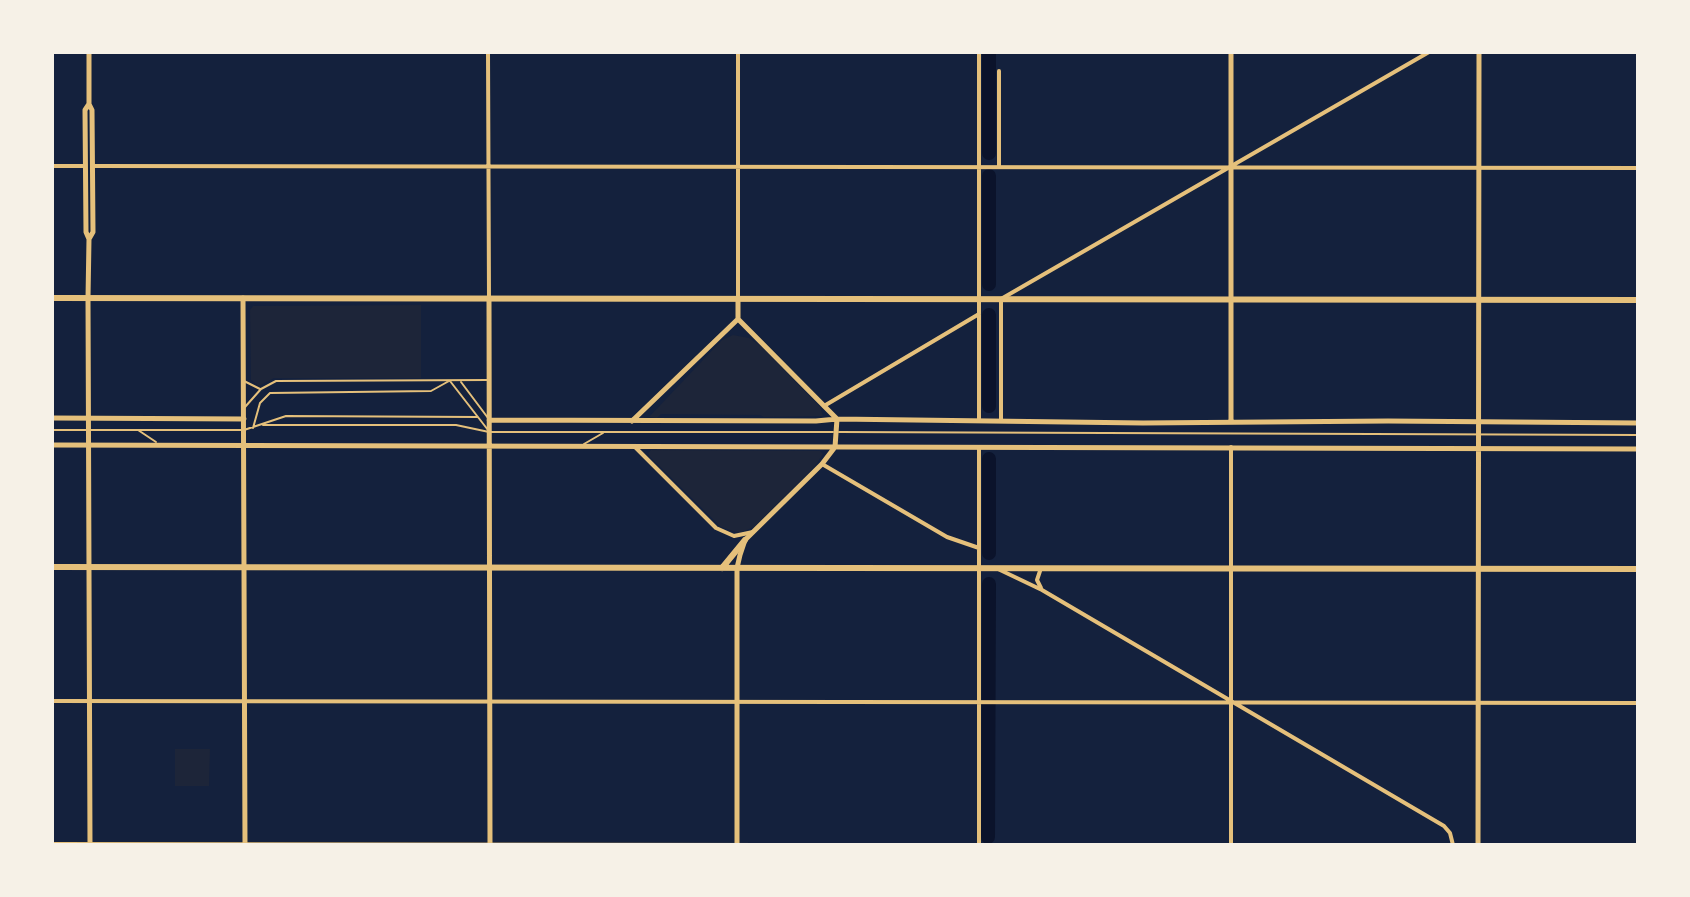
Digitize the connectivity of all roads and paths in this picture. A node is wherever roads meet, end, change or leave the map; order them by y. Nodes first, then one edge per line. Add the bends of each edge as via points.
1 (89, 52) edge
2 (488, 52) edge
3 (738, 52) edge
4 (979, 52) edge
5 (1231, 52) edge
6 (1429, 52) edge
7 (1479, 52) edge
8 (999, 71) dead end
9 (52, 166) edge
10 (89, 166) junction
11 (489, 166) junction
12 (738, 166) junction
13 (979, 167) junction
14 (999, 167) junction
15 (1231, 167) junction
16 (1479, 168) junction
17 (1638, 168) edge
18 (52, 298) edge
19 (88, 298) junction
20 (243, 298) junction
21 (489, 299) junction
22 (738, 299) junction
23 (979, 299) junction
24 (1001, 299) junction
25 (1231, 299) junction
26 (1479, 300) junction
27 (1638, 300) edge
28 (979, 314) junction
29 (738, 319) junction
30 (243, 380) junction
31 (450, 380) junction
32 (489, 380) junction
33 (460, 381) junction
34 (261, 389) junction
35 (824, 406) junction
36 (243, 408) junction
37 (478, 417) junction
38 (52, 418) edge
39 (88, 418) junction
40 (234, 419) junction
41 (244, 419) junction
42 (837, 419) junction
43 (979, 419) junction
44 (489, 420) junction
45 (1001, 420) junction
46 (632, 421) junction
47 (1479, 421) junction
48 (1231, 422) junction
49 (1638, 423) edge
50 (263, 425) junction
51 (253, 428) junction
52 (52, 430) edge
53 (88, 430) junction
54 (137, 430) junction
55 (244, 430) junction
56 (489, 432) junction
57 (836, 432) junction
58 (604, 433) junction
59 (1479, 435) junction
60 (1638, 435) edge
61 (52, 445) edge
62 (88, 445) junction
63 (161, 446) junction
64 (244, 446) junction
65 (489, 446) junction
66 (579, 447) junction
67 (635, 447) junction
68 (835, 447) junction
69 (1231, 447) junction
70 (979, 448) junction
71 (1479, 449) junction
72 (1638, 449) edge
73 (822, 464) junction
74 (754, 532) junction
75 (745, 540) junction
76 (979, 548) junction
77 (52, 567) edge
78 (89, 567) junction
79 (244, 567) junction
80 (490, 567) junction
81 (722, 568) junction
82 (737, 568) junction
83 (979, 568) junction
84 (996, 568) junction
85 (1041, 568) junction
86 (1231, 568) junction
87 (1479, 569) junction
88 (1638, 569) edge
89 (1042, 590) junction
90 (52, 701) edge
91 (89, 701) junction
92 (244, 701) junction
93 (490, 701) junction
94 (737, 702) junction
95 (981, 702) junction
96 (1231, 702) junction
97 (1478, 703) junction
98 (1638, 703) edge
99 (52, 844) edge
100 (90, 845) edge
101 (245, 845) edge
102 (490, 845) edge
103 (737, 845) edge
104 (766, 845) edge
105 (979, 845) edge
106 (1231, 845) edge
107 (1453, 845) edge
108 (1478, 845) edge

1 - 10 street
2 - 11 street
3 - 12 street
4 - 13 street
5 - 15 street
6 - 15 street
7 - 16 street
8 - 14 street
9 - 10 street
10 - 11 street
10 - 19 street via 93,232
11 - 12 street
11 - 21 street
12 - 13 street
12 - 22 street
13 - 14 street
13 - 23 street
14 - 15 street
15 - 16 street
15 - 24 street
15 - 25 street
16 - 17 street
16 - 26 street
18 - 19 main road
19 - 20 main road
19 - 39 street
20 - 21 main road
20 - 30 street
21 - 22 main road
21 - 32 street
22 - 23 main road
22 - 29 street
23 - 24 main road
23 - 28 street
24 - 25 main road
24 - 45 street
25 - 26 main road
25 - 48 street
26 - 27 main road
26 - 47 street
28 - 35 street
28 - 43 street
29 - 35 street
29 - 46 street
30 - 34 lane
30 - 36 street
31 - 33 lane
31 - 34 lane via 276,381
31 - 37 lane
31 - 51 lane via 431,391 270,393 260,403
32 - 33 lane
32 - 44 street
33 - 44 lane
34 - 36 lane
35 - 42 street
36 - 40 lane
36 - 41 street
37 - 50 lane via 286,416
37 - 56 lane
38 - 39 street
39 - 40 street
39 - 53 street
40 - 41 street
41 - 55 street
42 - 43 street
42 - 46 street
42 - 57 street
43 - 45 street
44 - 46 street
44 - 56 street
45 - 48 street
47 - 48 street
47 - 49 street
47 - 59 street
50 - 51 lane
50 - 56 lane via 456,425
51 - 55 lane
52 - 53 lane
53 - 54 lane
53 - 62 street
54 - 55 lane
54 - 63 lane
55 - 64 street
56 - 58 lane
56 - 65 street
57 - 58 lane
57 - 59 lane
57 - 68 street
58 - 66 lane
59 - 60 lane
59 - 71 street
61 - 62 street
62 - 63 street
62 - 78 street
63 - 64 street
64 - 65 street
64 - 79 street
65 - 66 street
65 - 80 street
66 - 67 street
67 - 68 street
67 - 74 street via 716,528 734,536
68 - 70 street
68 - 73 street
69 - 70 street
69 - 71 street
69 - 86 street
70 - 76 street
71 - 72 street
71 - 87 street
73 - 74 street
73 - 76 street via 947,537
74 - 75 street
75 - 81 main road
75 - 82 street
76 - 83 street
77 - 78 main road
78 - 79 main road
78 - 91 street
79 - 80 main road
79 - 92 street
80 - 81 main road
80 - 93 street
81 - 82 main road
82 - 83 main road
82 - 94 street
83 - 84 main road
83 - 95 street
84 - 85 main road
84 - 89 street
85 - 86 main road
85 - 89 street via 1037,580
86 - 87 main road
86 - 96 street
87 - 88 main road
87 - 97 street
89 - 96 street
90 - 91 street
91 - 92 street
91 - 100 street
92 - 93 street
92 - 101 street
93 - 94 street
93 - 102 street
94 - 95 street
94 - 103 street
95 - 96 street
95 - 105 street
96 - 97 street
96 - 106 street
96 - 107 street via 1444,826
97 - 98 street
97 - 108 street
99 - 100 street
100 - 101 street
101 - 102 street
102 - 103 street
103 - 104 street

